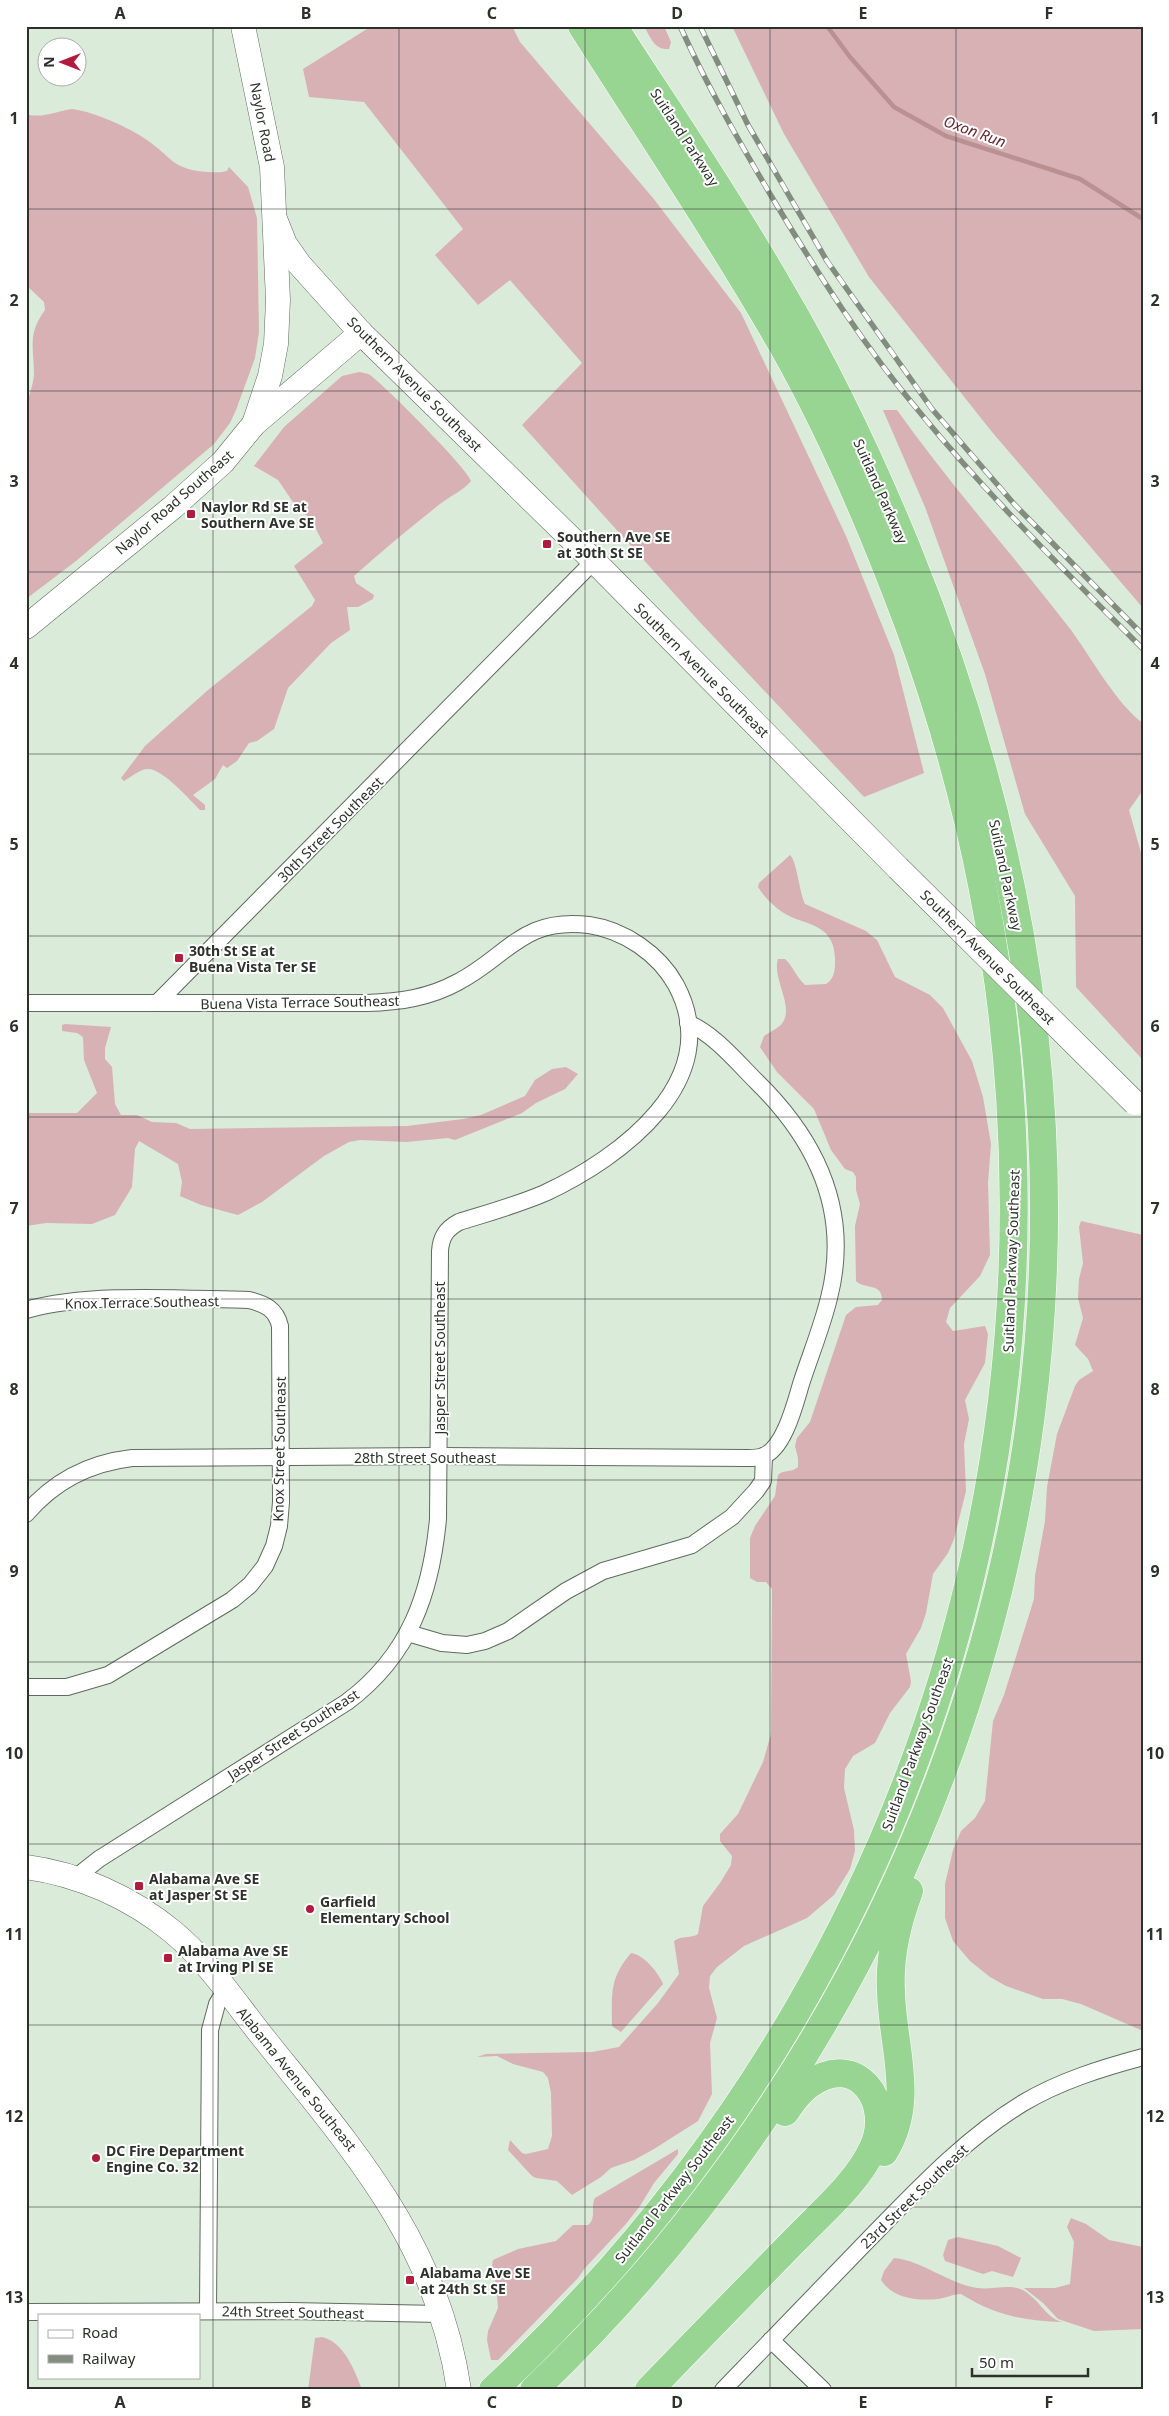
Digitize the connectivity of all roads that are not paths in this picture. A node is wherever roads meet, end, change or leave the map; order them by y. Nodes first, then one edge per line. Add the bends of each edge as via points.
1 (243, 26) edge
2 (582, 26) edge
3 (613, 26) edge
4 (275, 219) junction
5 (362, 333) junction
6 (254, 424) junction
7 (594, 561) junction
8 (26, 627) edge
9 (999, 976) joint
10 (26, 1003) edge
11 (157, 1003) junction
12 (1030, 1005) joint
13 (688, 1024) junction
14 (1139, 1107) edge
15 (445, 1233) joint
16 (259, 1302) joint
17 (26, 1310) edge
18 (770, 1452) junction
19 (438, 1456) junction
20 (281, 1458) junction
21 (26, 1514) edge
22 (408, 1633) junction
23 (982, 1653) junction
24 (26, 1687) edge
25 (26, 1867) edge
26 (76, 1878) junction
27 (226, 1989) junction
28 (1143, 2057) edge
29 (845, 2188) junction
30 (652, 2265) junction
31 (208, 2311) junction
32 (26, 2312) edge
33 (440, 2314) junction
34 (772, 2340) junction
35 (459, 2390) edge
36 (493, 2390) edge
37 (534, 2390) edge
38 (649, 2390) edge
39 (723, 2390) edge
40 (823, 2390) edge

1 - 4 main road, Naylor Road via 272,167
2 - 9 highway, Suitland Parkway via 717,236 777,337 859,501 908,622 946,741 978,859
3 - 12 highway, Suitland Parkway via 780,289 837,394 894,518 940,635 978,756 1001,842
4 - 5 main road, Southern Avenue Southeast via 285,244 299,264
4 - 6 main road, Naylor Road via 276,344 270,376
5 - 6 main road, Naylor Road Southeast
5 - 7 main road, Southern Avenue Southeast
6 - 8 main road, Naylor Road Southeast via 223,462
7 - 11 street, 30th Street Southeast
7 - 14 main road, Southern Avenue Southeast, bridge
9 - 36 highway, Suitland Parkway Southeast via 1014,1154 1015,1221 1010,1325 1000,1423 981,1529 966,1596 930,1717 887,1829 844,1924 810,1989 754,2082 696,2165 638,2238 565,2319
10 - 11 street
11 - 13 street, Buena Vista Terrace Southeast via 367,1003 414,999 458,982 522,936 550,927 580,925 621,934 663,966 676,986
12 - 23 highway, Suitland Parkway Southeast via 1043,1169 1041,1319 1030,1426 1018,1498
13 - 15 street, Buena Vista Terrace Southeast via 688,1052 681,1076 660,1111 643,1128 601,1160 552,1190 459,1222
13 - 18 street via 707,1033 791,1118 813,1153 831,1204 835,1259 829,1297 793,1409
15 - 19 street, Jasper Street Southeast via 440,1242
16 - 17 street, Knox Terrace Southeast via 92,1300
16 - 20 street, Knox Street Southeast via 272,1310 280,1326
18 - 19 street, 28th Street Southeast via 739,1458
18 - 22 street via 763,1480 756,1491 732,1517 692,1545 603,1571 566,1591 508,1631 486,1641 467,1645 442,1643
19 - 20 street, 28th Street Southeast
19 - 22 street, Jasper Street Southeast via 435,1558 422,1603
20 - 21 street, 28th Street Southeast via 132,1458 102,1463 75,1474 48,1492
20 - 24 street, Knox Street Southeast via 281,1502 276,1540 265,1566 244,1590 108,1676 67,1687
22 - 26 street, Jasper Street Southeast via 384,1666 352,1699 99,1859
23 - 29 highway via 961,1761 904,1904 893,1948 891,1994 902,2085 896,2127 873,2166
23 - 30 highway, Suitland Parkway Southeast via 959,1729 924,1822 851,1975 753,2134
25 - 26 main road, Alabama Avenue Southeast
26 - 27 main road, Alabama Avenue Southeast via 153,1917 194,1951
27 - 31 street via 217,2004 210,2030
27 - 33 main road, Alabama Avenue Southeast via 348,2142 384,2193 414,2247
28 - 34 street, 23rd Street Southeast via 1096,2071 1042,2093 974,2138 909,2198
29 - 30 highway via 874,2147 879,2113 876,2098 868,2086 849,2075 833,2074 802,2089 702,2225
29 - 38 highway
30 - 37 highway, Suitland Parkway Southeast
31 - 32 street, 24th Street Southeast
31 - 33 street, 24th Street Southeast
33 - 35 main road, Alabama Avenue Southeast
34 - 39 street, 23rd Street Southeast
34 - 40 street

